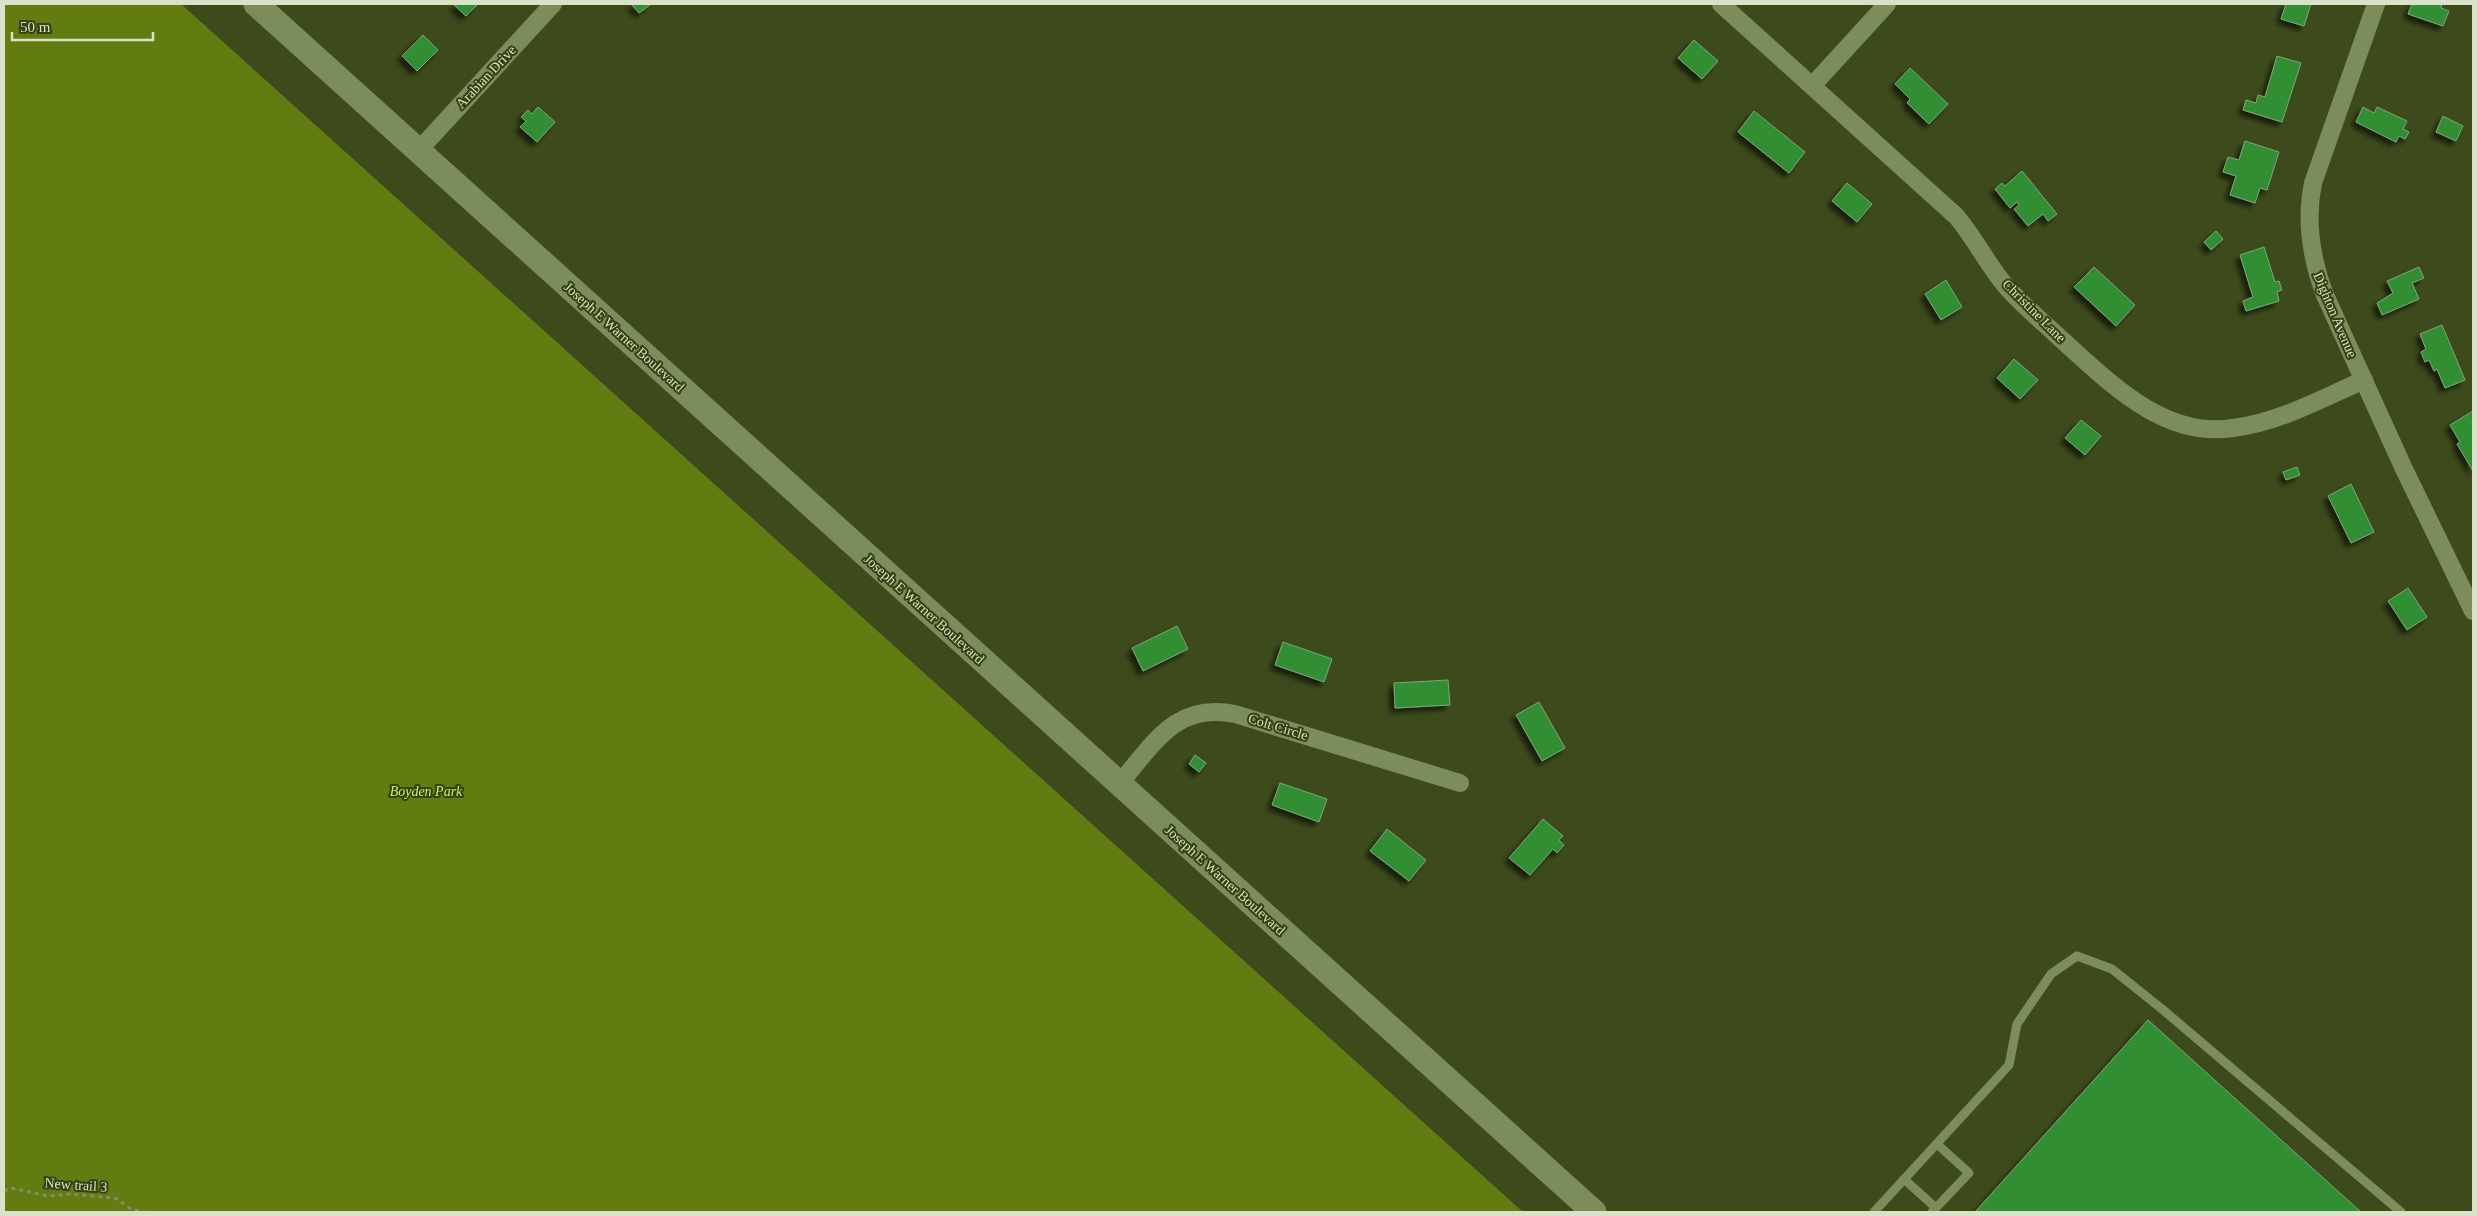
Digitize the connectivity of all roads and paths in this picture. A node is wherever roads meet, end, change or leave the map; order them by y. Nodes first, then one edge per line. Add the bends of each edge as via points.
1 (256, 4) edge
2 (553, 4) edge
3 (1721, 4) edge
4 (1887, 4) edge
5 (2376, 4) edge
6 (1812, 86) junction
7 (418, 151) junction
8 (2364, 380) junction
9 (2473, 611) edge
10 (1460, 783) dead end
11 (1120, 784) junction
12 (1937, 1144) junction
13 (1904, 1180) junction
14 (4, 1191) edge
15 (1881, 1210) edge
16 (1934, 1210) edge
17 (144, 1212) edge
18 (1594, 1212) edge
19 (2401, 1212) edge

1 - 7 main road, Joseph E Warner Boulevard
2 - 7 street, Arabian Drive
3 - 6 street, Christine Lane
4 - 6 street
5 - 8 street, Dighton Avenue via 2313,183 2308,225 2315,268
6 - 8 street, Christine Lane via 1956,216 2004,284 2034,315 2138,405 2174,421 2204,429 2231,429 2274,420
7 - 11 main road, Joseph E Warner Boulevard
8 - 9 street, Dighton Avenue
10 - 11 street, Colt Circle via 1235,714 1205,711 1183,718 1165,731
11 - 18 main road, Joseph E Warner Boulevard
12 - 13 lane
12 - 16 lane via 1969,1173
12 - 19 lane via 2009,1065 2017,1024 2051,974 2077,956 2112,970 2141,992
13 - 15 lane
13 - 16 lane
14 - 17 path, New trail 3 via 12,1188 48,1196 70,1194 115,1198 131,1209

